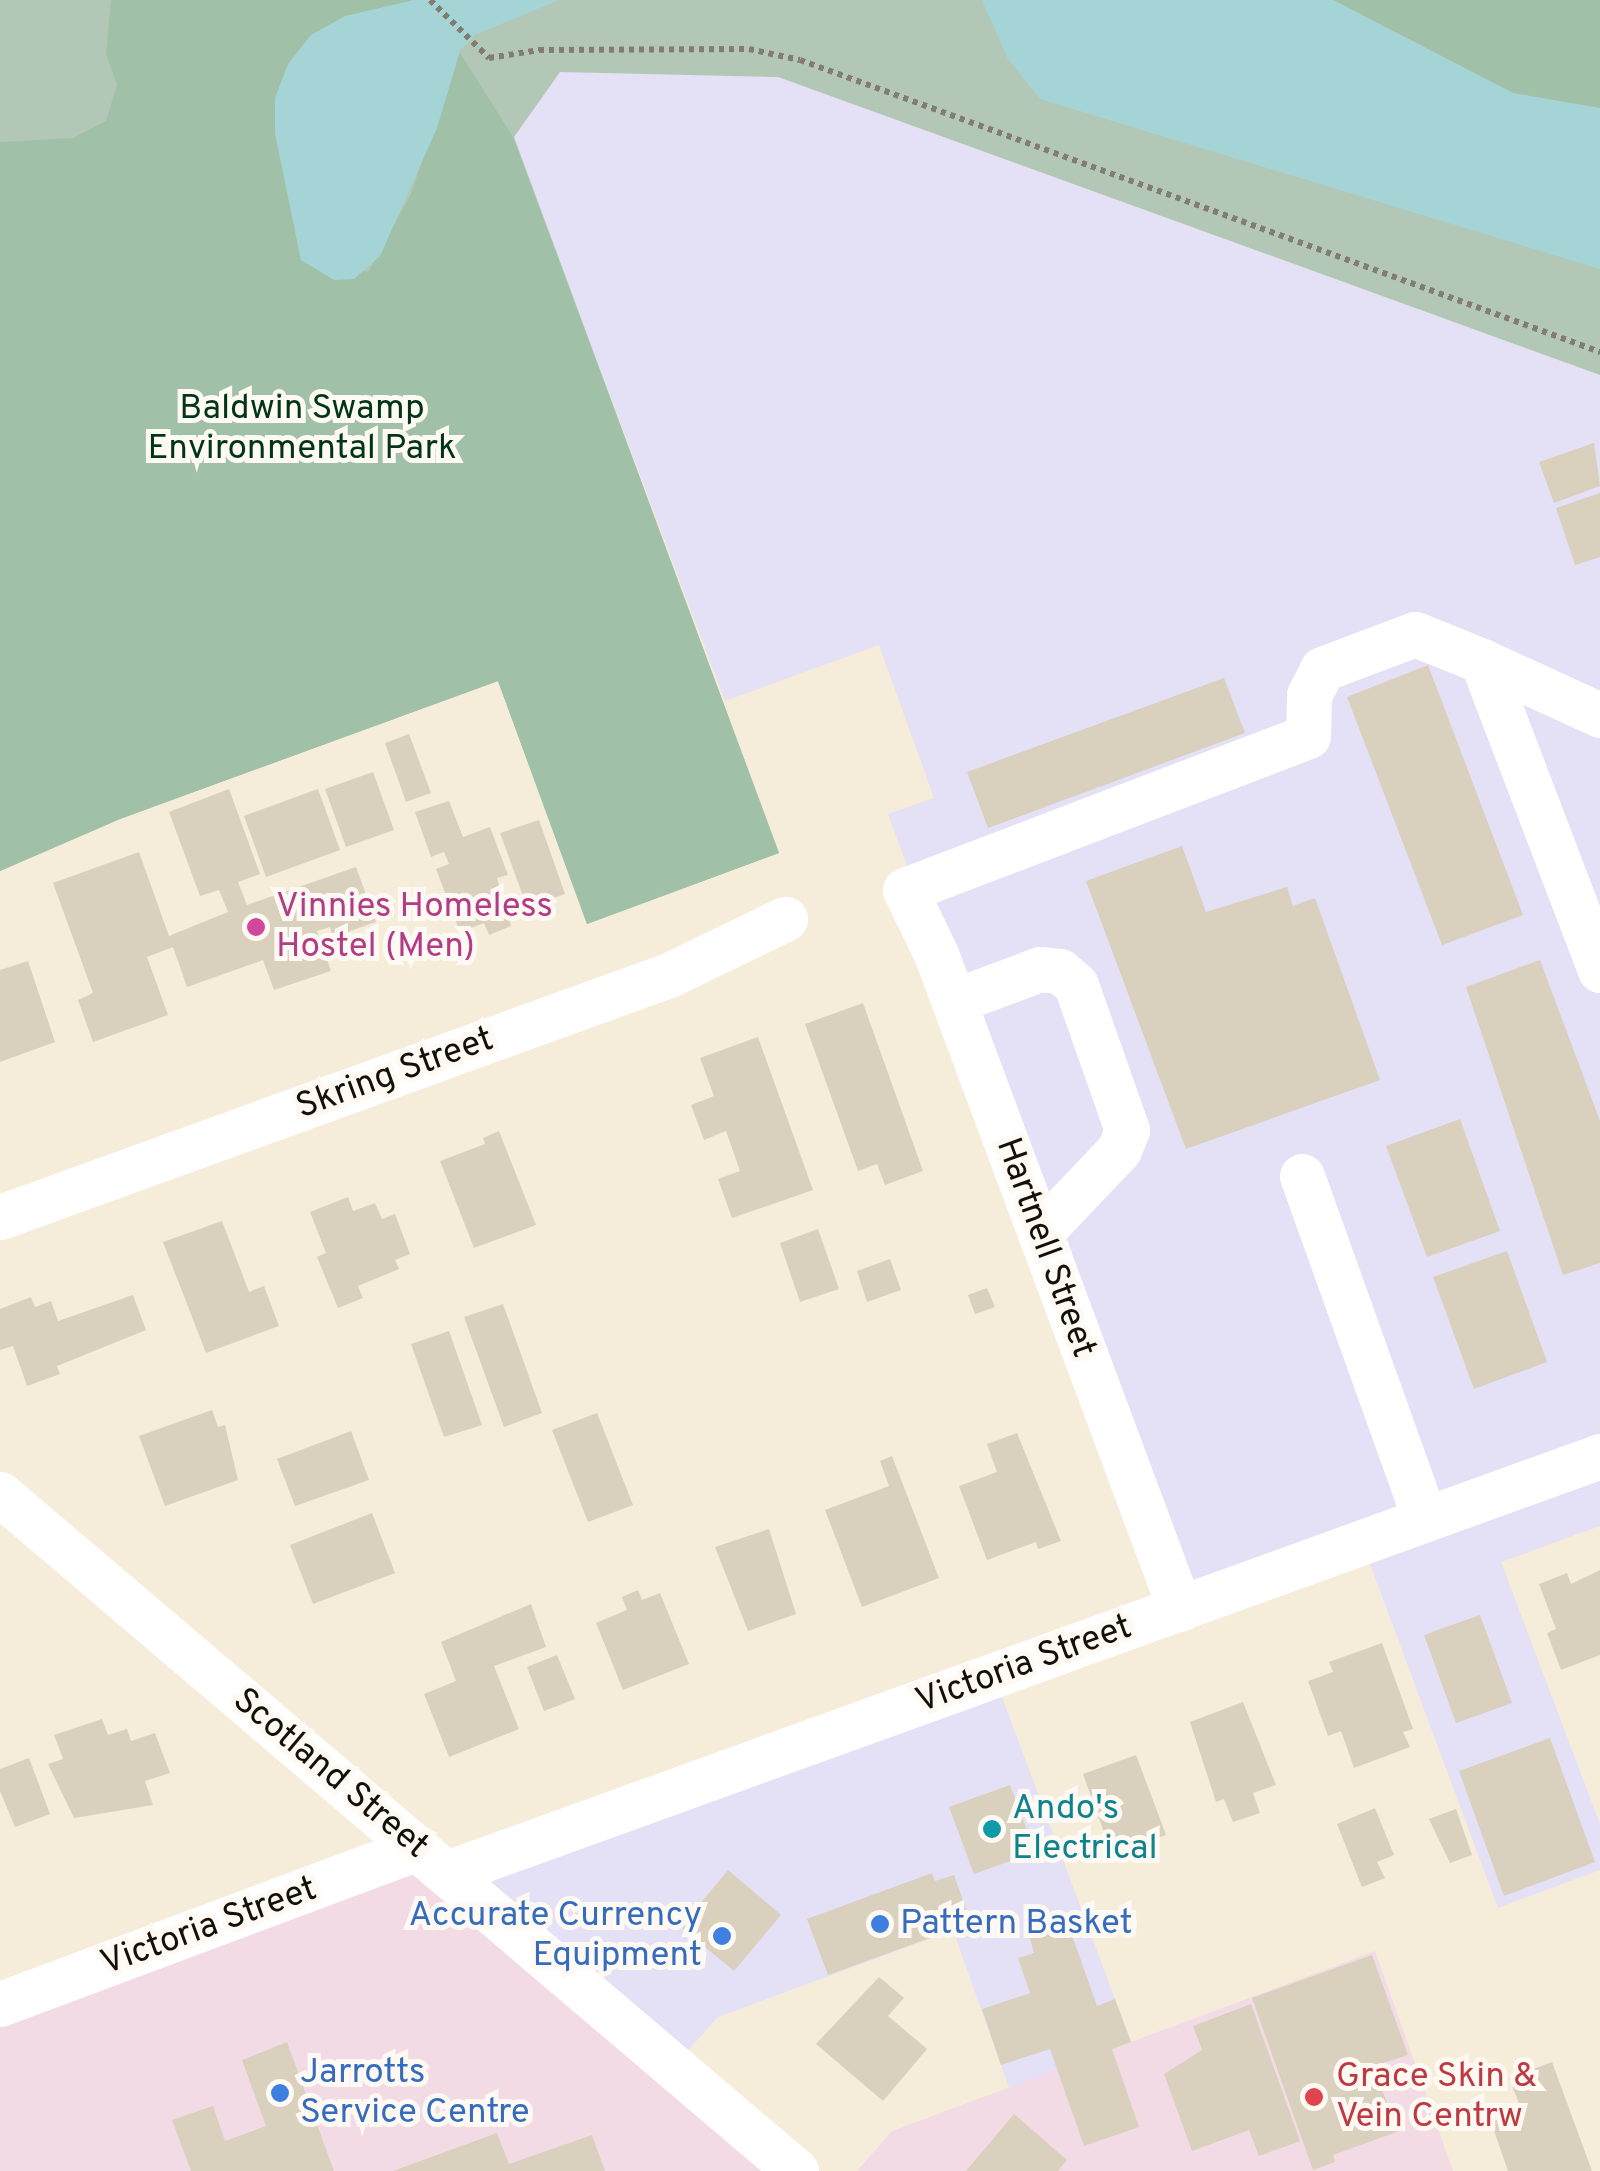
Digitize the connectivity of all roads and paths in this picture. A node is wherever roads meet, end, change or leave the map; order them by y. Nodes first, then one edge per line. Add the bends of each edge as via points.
1 (430, 0) edge
2 (1600, 352) edge
3 (1482, 661) junction
4 (1600, 716) edge
5 (786, 919) dead end
6 (1600, 970) edge
7 (954, 1001) junction
8 (1302, 1176) dead end
9 (0, 1217) edge
10 (1040, 1233) junction
11 (1600, 1456) edge
12 (0, 1494) edge
13 (1425, 1520) junction
14 (1180, 1608) junction
15 (432, 1861) junction
16 (0, 2004) edge
17 (795, 2170) edge

1 - 2 path via 489,58 539,50 748,49 800,60
3 - 4 street
3 - 6 street
3 - 7 street, Hartnell Street via 1415,634 1334,661 1309,696 1308,736 905,890
5 - 9 street, Skring Street via 669,975
7 - 10 street, Hartnell Street
7 - 10 street via 1040,968 1060,971 1076,985 1127,1130 1118,1150
8 - 13 street
10 - 14 street, Hartnell Street
11 - 13 street, Victoria Street
12 - 15 street, Scotland Street
13 - 14 street, Victoria Street
14 - 15 street, Victoria Street
15 - 16 street, Victoria Street
15 - 17 street, Scotland Street

